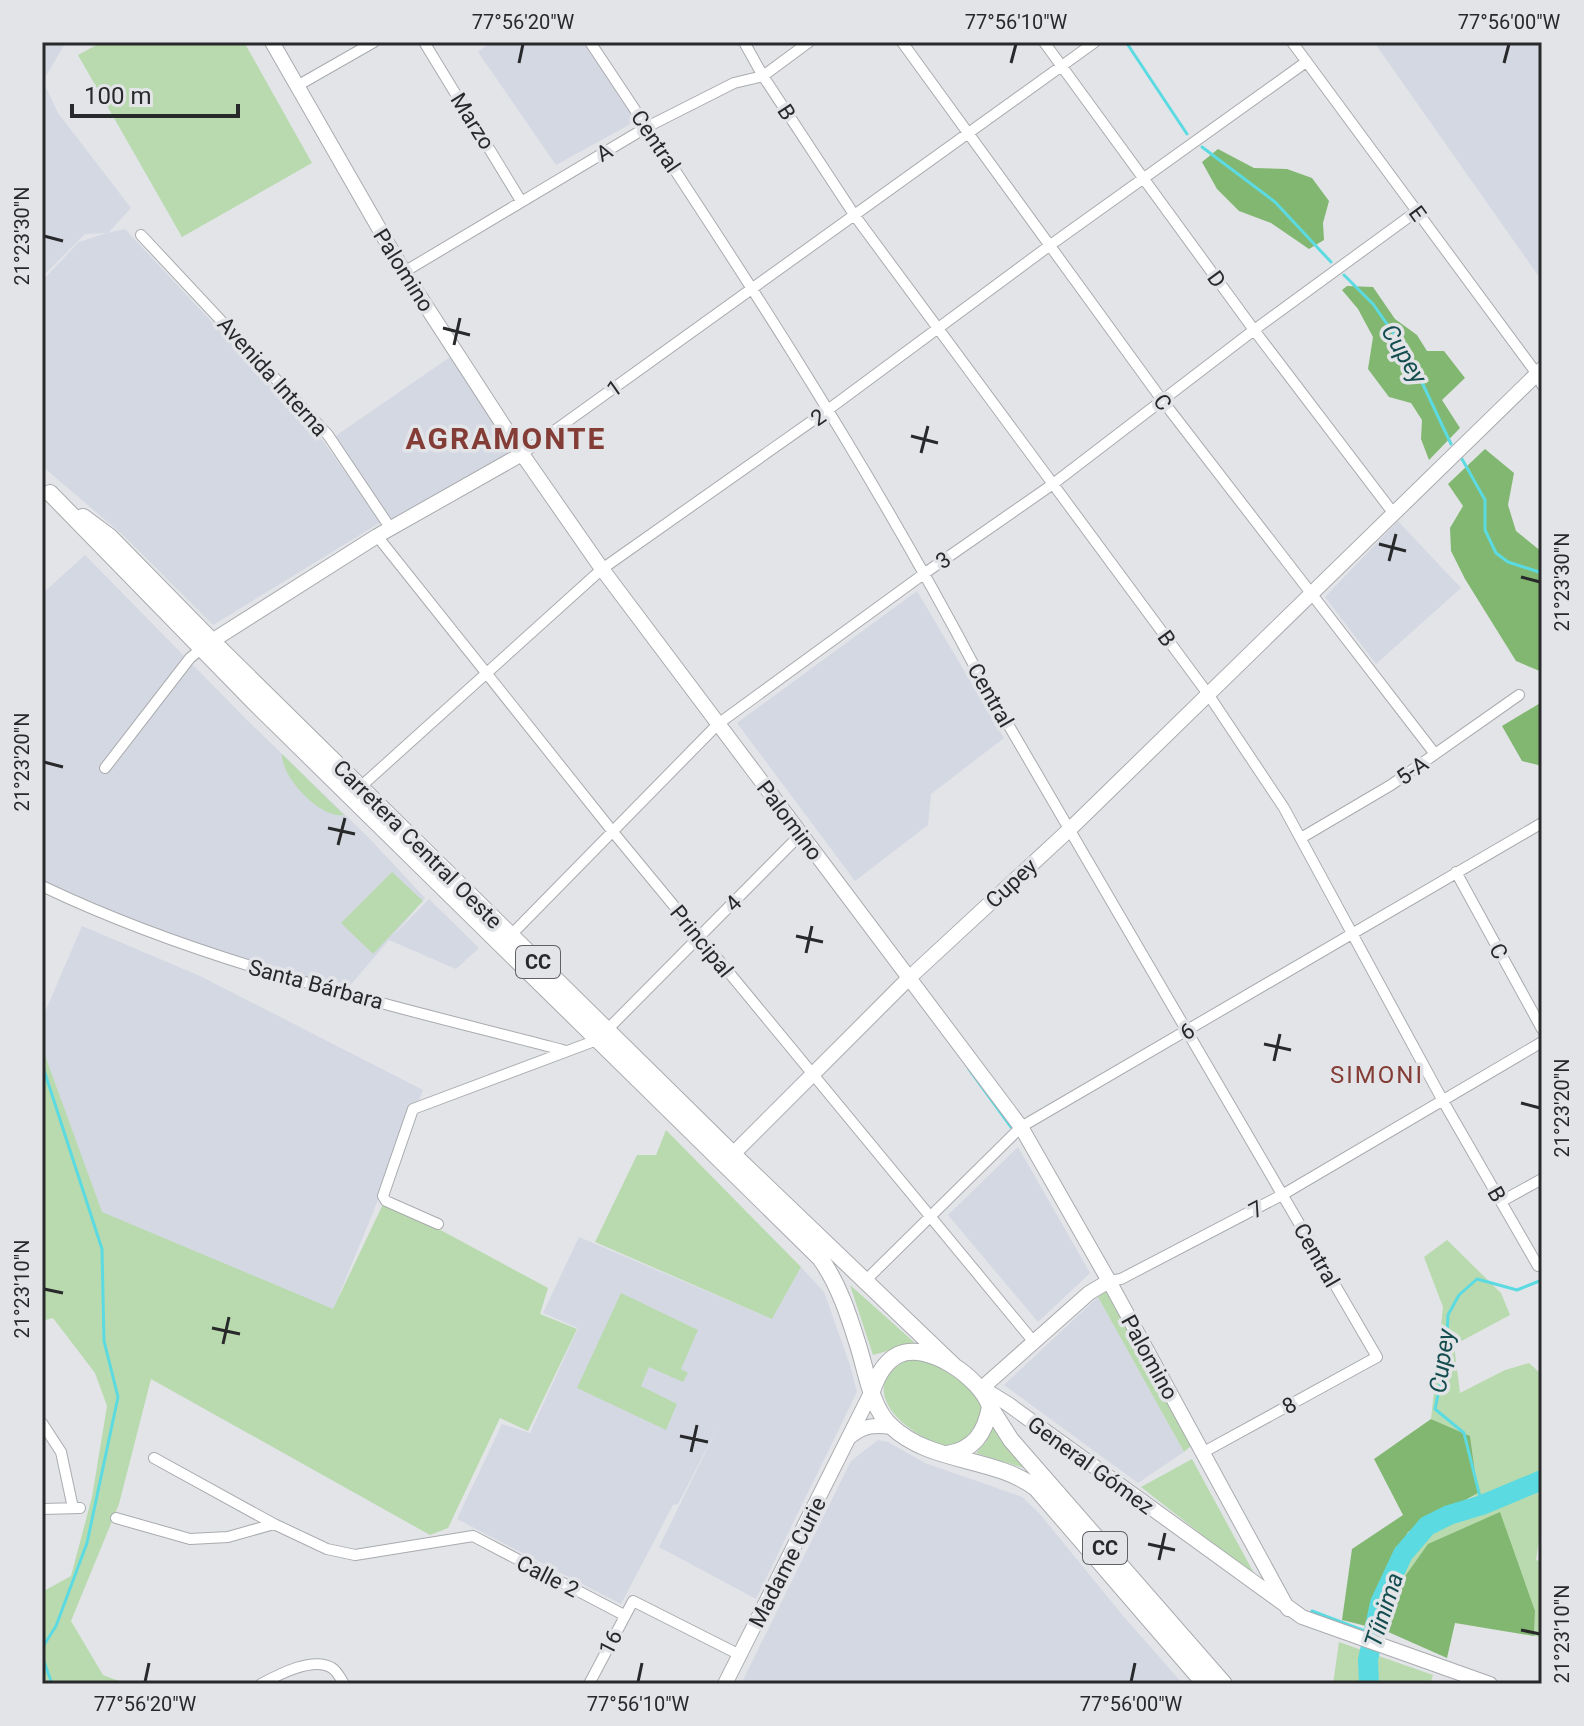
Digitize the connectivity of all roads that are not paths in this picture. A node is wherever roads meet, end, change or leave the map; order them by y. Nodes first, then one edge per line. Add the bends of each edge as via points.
1 (272, 42) edge
2 (374, 42) edge
3 (424, 42) edge
4 (590, 42) edge
5 (744, 42) edge
6 (809, 42) edge
7 (902, 42) edge
8 (1044, 42) edge
9 (1095, 42) edge
10 (1292, 42) edge
11 (1306, 62) junction
12 (1063, 66) junction
13 (763, 76) junction
14 (297, 86) junction
15 (647, 127) junction
16 (968, 133) junction
17 (1144, 178) junction
18 (521, 201) junction
19 (1417, 211) junction
20 (855, 216) junction
21 (141, 235) dead end
22 (1049, 246) junction
23 (404, 272) junction
24 (754, 289) junction
25 (938, 329) junction
26 (1254, 330) junction
27 (1540, 376) edge
28 (1162, 400) junction
29 (829, 409) junction
30 (522, 454) junction
31 (1053, 484) junction
32 (45, 489) edge
33 (1394, 514) junction
34 (391, 529) junction
35 (377, 536) junction
36 (602, 569) junction
37 (925, 573) junction
38 (1312, 594) junction
39 (206, 645) junction
40 (485, 673) junction
41 (1208, 694) junction
42 (1519, 695) dead end
43 (718, 724) junction
44 (1435, 754) junction
45 (105, 768) dead end
46 (355, 792) junction
47 (1542, 823) edge
48 (1070, 829) junction
49 (613, 832) junction
50 (801, 834) junction
51 (1301, 838) junction
52 (1456, 872) junction
53 (42, 886) edge
54 (1354, 933) junction
55 (699, 937) junction
56 (506, 941) junction
57 (909, 978) junction
58 (1542, 1029) edge
59 (1188, 1030) junction
60 (602, 1035) junction
61 (1542, 1042) edge
62 (565, 1051) junction
63 (811, 1074) junction
64 (1443, 1101) junction
65 (1021, 1127) junction
66 (728, 1159) junction
67 (1542, 1179) edge
68 (1282, 1195) junction
69 (1502, 1201) junction
70 (932, 1216) junction
71 (438, 1224) dead end
72 (1538, 1266) dead end
73 (865, 1281) junction
74 (1109, 1281) junction
75 (1033, 1341) junction
76 (897, 1355) junction
77 (1377, 1357) joint
78 (864, 1363) junction
79 (955, 1367) junction
80 (982, 1388) junction
81 (872, 1391) junction
82 (990, 1407) junction
83 (42, 1423) edge
84 (892, 1427) junction
85 (848, 1439) junction
86 (1202, 1453) junction
87 (947, 1454) junction
88 (154, 1458) dead end
89 (42, 1509) edge
90 (116, 1518) dead end
91 (274, 1524) junction
92 (1288, 1609) junction
93 (624, 1615) junction
94 (740, 1655) junction
95 (1472, 1681) edge
96 (261, 1684) edge
97 (344, 1684) edge
98 (589, 1684) edge
99 (725, 1684) edge
100 (1205, 1684) edge
101 (1224, 1684) edge
102 (1490, 1684) edge

1 - 14 street, Palomino
2 - 14 street
3 - 18 street, Marzo
4 - 15 street, Central
5 - 13 street, B
6 - 13 street, A
7 - 16 street, C
8 - 12 street, D
9 - 12 street, 1
10 - 11 street, E
11 - 17 street, 2
11 - 19 street, E
12 - 16 street, 1
12 - 17 street, D
13 - 15 street, A via 734,83
13 - 20 street, B
14 - 23 street, Palomino
15 - 18 street, A
15 - 24 street, Central
16 - 20 street, 1
16 - 22 street, C
17 - 22 street, 2
17 - 26 street, D
18 - 23 street, A
19 - 26 street, 3
19 - 27 street, E
20 - 24 street, 1
20 - 25 street, B
21 - 34 street, Avenida Interna via 328,435
22 - 25 street, 2
22 - 28 street, C
23 - 30 street, Palomino
24 - 29 street, Central
24 - 30 street, 1
25 - 29 street, 2
25 - 31 street, B
26 - 28 street, 3
26 - 33 street, D
27 - 33 street, Cupey
28 - 31 street, 3
28 - 38 street, C
29 - 36 street, 2
29 - 37 street, Central
30 - 34 street, 1
30 - 36 street, Palomino
31 - 37 street, 3
31 - 41 street, B
32 - 39 main road, Carretera Central Oeste / CC
33 - 38 street, Cupey
34 - 35 street, 1
35 - 39 street, 1
35 - 40 street, Principal
36 - 40 street, 2
36 - 43 street, Palomino
37 - 43 street, 3
37 - 48 street, Central
38 - 41 street, Cupey
38 - 44 street, C
39 - 45 street, 1 via 190,658
39 - 46 main road, Carretera Central Oeste / CC
40 - 46 street, 2
40 - 49 street, Principal
41 - 48 street, Cupey
41 - 51 street, B
42 - 44 street, 5-A
43 - 49 street, 3
43 - 50 street, Palomino
44 - 51 street, 5-A
46 - 56 main road, Carretera Central Oeste / CC
47 - 52 street, 6
48 - 57 street, Cupey
48 - 59 street, Central
49 - 55 street, Principal
49 - 56 street, 3
50 - 55 street, 4
50 - 57 street, Palomino
51 - 54 street, B
52 - 54 street, 6
52 - 58 street, C
53 - 62 street, Santa Bárbara via 222,958
54 - 59 street, 6
54 - 64 street, B
55 - 60 street, 4
55 - 63 street, Principal
56 - 60 main road, Carretera Central Oeste / CC
57 - 63 street, Cupey
57 - 65 street, Palomino
59 - 65 street, 6
59 - 68 street, Central
60 - 62 street
60 - 66 main road, Carretera Central Oeste / CC
61 - 64 street, 7
62 - 71 street via 413,1109 383,1196
63 - 66 street, Cupey
63 - 70 street, Principal
64 - 68 street, 7
64 - 69 street, B
65 - 70 street, 6
65 - 74 street, Palomino
66 - 73 main road, Carretera Central Oeste / CC
66 - 78 main road, Carretera Central Oeste / CC via 831,1274
67 - 69 street
68 - 74 street, 7
68 - 77 street, Central
69 - 72 street, B
70 - 73 street, 6
70 - 75 street, Principal
73 - 79 main road, Carretera Central Oeste / CC
74 - 75 street, 7
74 - 86 street, Palomino
75 - 80 street, 7
76 - 78 main road
76 - 79 main road, CC via 915,1352
76 - 81 main road via 886,1363
77 - 86 street, 8
78 - 81 main road, Carretera Central Oeste / CC
79 - 80 main road, CC
80 - 82 main road, CC
80 - 92 street, General Gómez
81 - 84 main road, CC
81 - 85 street, Madame Curie
82 - 87 main road via 976,1441
82 - 101 main road, CC via 1011,1440
83 - 89 street via 61,1452 76,1508
84 - 85 street via 862,1427
84 - 87 main road, CC via 923,1447
85 - 94 street, Madame Curie
86 - 92 street, Palomino
87 - 100 main road, CC via 1020,1477 1036,1488
88 - 91 street
90 - 91 street via 190,1539 228,1537
91 - 93 street, Calle 2 via 327,1549 355,1555 473,1536
92 - 95 street, General Gómez
93 - 94 street, 16 via 633,1601
93 - 98 street, 16
94 - 99 street, Madame Curie
95 - 102 street
96 - 97 street via 319,1664 333,1668

